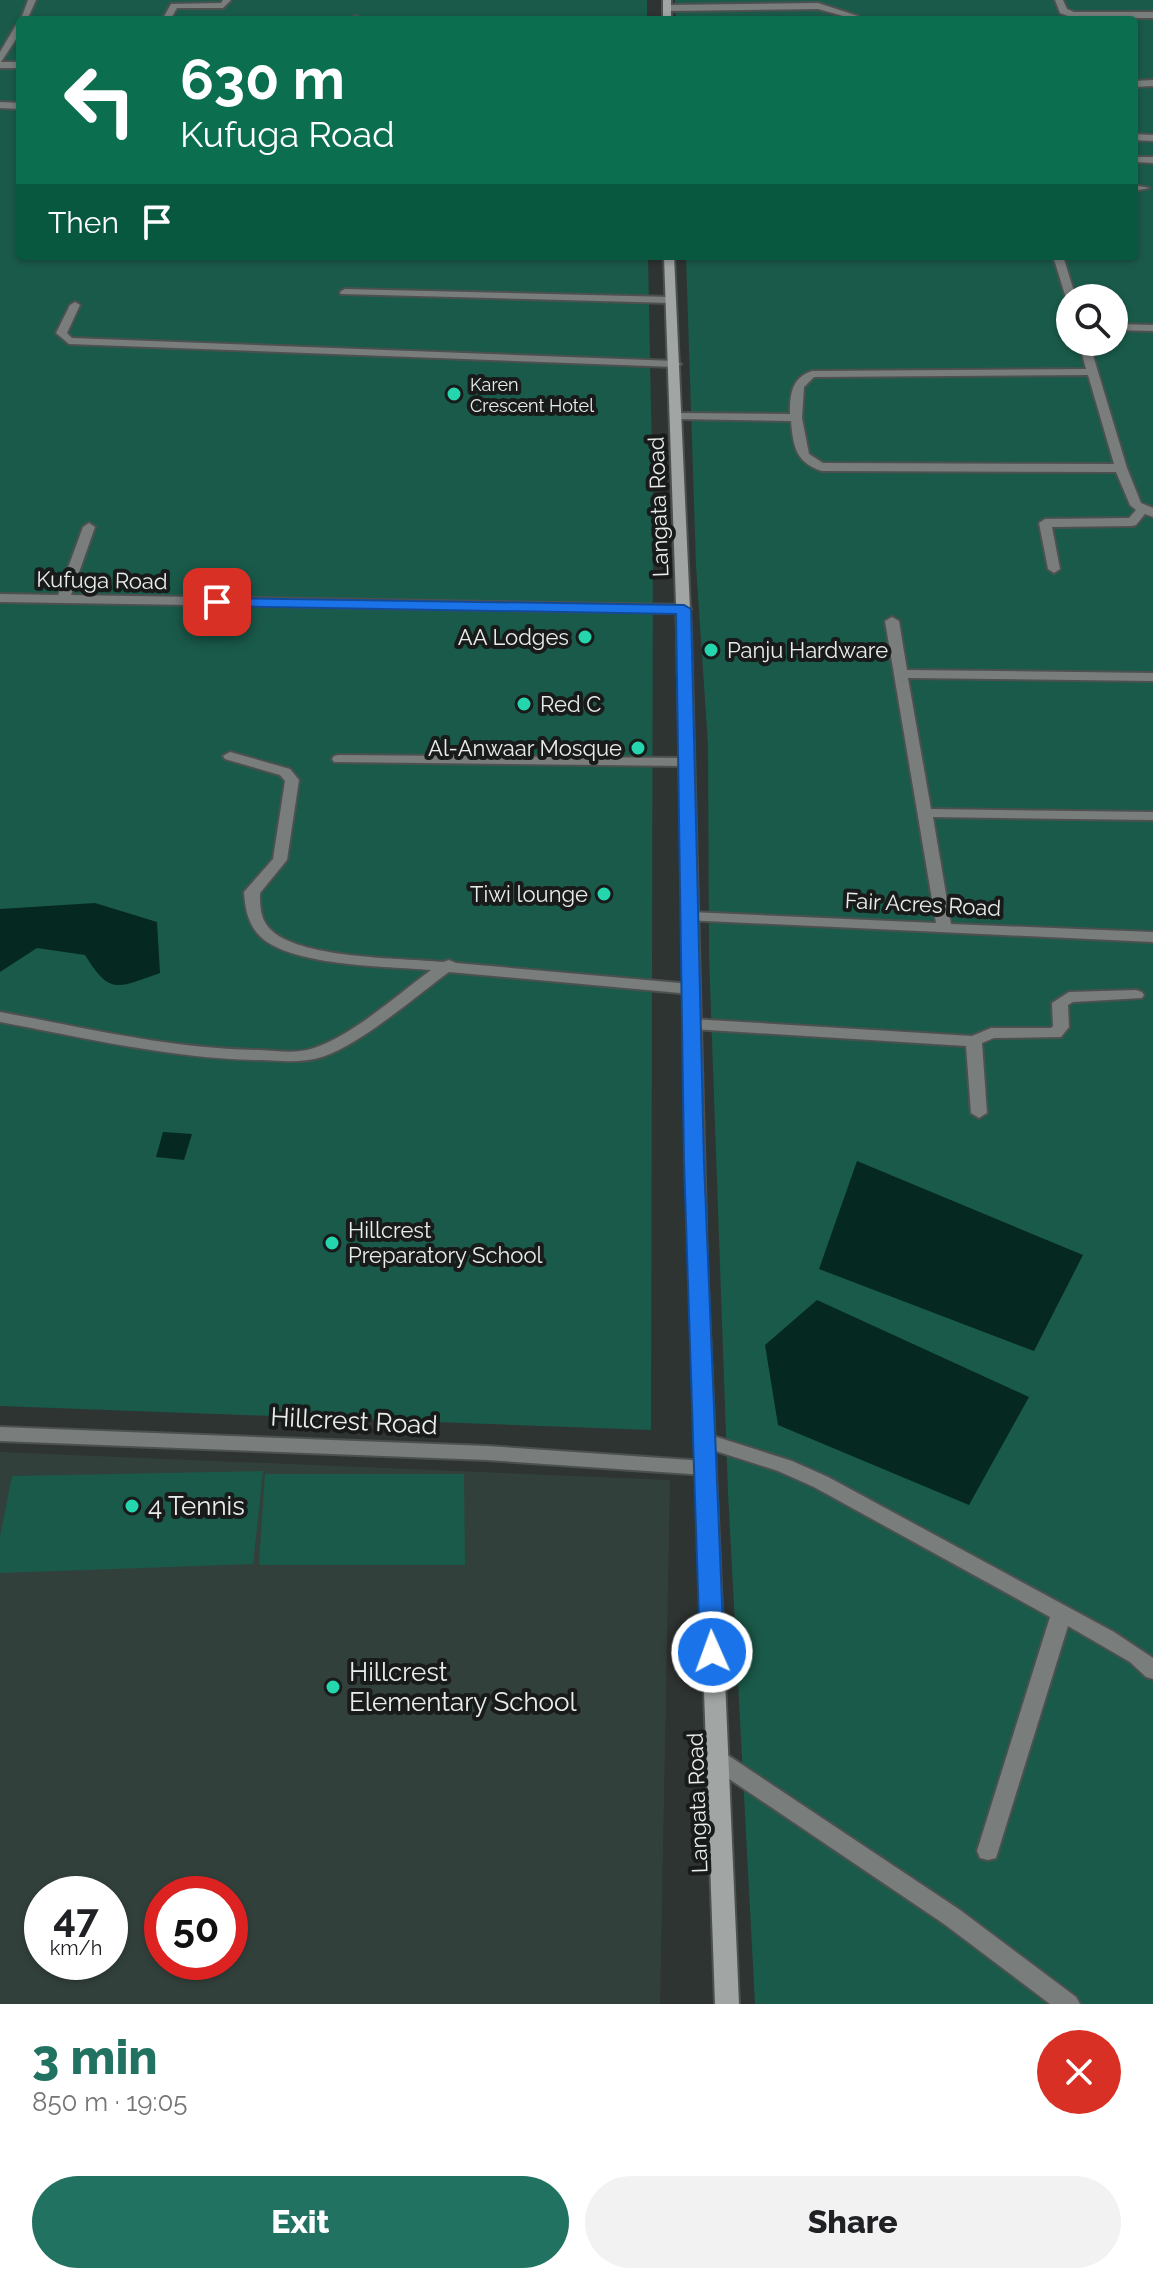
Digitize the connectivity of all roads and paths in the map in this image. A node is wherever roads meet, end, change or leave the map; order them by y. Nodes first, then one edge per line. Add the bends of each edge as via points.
1 (227, 0) edge
2 (1059, 0) edge
3 (667, 4) edge
4 (1153, 15) edge
5 (168, 16) edge
6 (854, 16) dead end
7 (16, 32) edge
8 (0, 63) edge
9 (1139, 160) dead end
10 (1153, 160) edge
11 (669, 260) edge
12 (1059, 260) edge
13 (1067, 284) edge
14 (345, 292) dead end
15 (671, 300) junction
16 (75, 305) dead end
17 (1128, 327) edge
18 (1153, 328) edge
19 (1088, 356) edge
20 (675, 364) junction
21 (1093, 372) junction
22 (678, 416) junction
23 (796, 418) junction
24 (1121, 468) junction
25 (1148, 512) edge
26 (89, 527) dead end
27 (1054, 569) dead end
28 (0, 598) edge
29 (63, 600) junction
30 (684, 609) junction
31 (892, 621) dead end
32 (901, 674) junction
33 (1153, 677) edge
34 (230, 756) dead end
35 (339, 759) dead end
36 (687, 762) junction
37 (925, 813) junction
38 (1153, 816) edge
39 (690, 917) junction
40 (944, 927) junction
41 (1153, 937) edge
42 (449, 965) junction
43 (691, 989) junction
44 (1136, 995) dead end
45 (0, 1017) edge
46 (692, 1024) junction
47 (974, 1041) junction
48 (979, 1113) dead end
49 (0, 1434) edge
50 (704, 1440) junction
51 (705, 1468) junction
52 (1061, 1615) junction
53 (1153, 1671) edge
54 (718, 1760) junction
55 (988, 1851) dead end
56 (727, 2004) edge
57 (1068, 2004) edge

1 - 5 street via 220,6 174,6
2 - 4 street via 1063,11 1073,15
3 - 6 street via 818,6
7 - 8 street
9 - 10 street
11 - 15 main road, Langata Road
12 - 13 street
14 - 15 street
15 - 20 main road, Langata Road
16 - 20 street via 61,333 69,341
17 - 18 street
19 - 21 street
20 - 22 main road, Langata Road
21 - 23 street via 812,374 798,387
21 - 24 street
22 - 23 street
22 - 30 main road, Langata Road
23 - 24 street via 803,457 822,467
24 - 25 street via 1136,505
25 - 27 street via 1132,522 1045,523
26 - 29 street
28 - 29 street, Kufuga Road
29 - 30 street, Kufuga Road
30 - 36 main road, Langata Road
31 - 32 street
32 - 33 street
32 - 37 street
34 - 42 street via 285,772 292,780 280,860 252,892 261,930 271,940 324,956
35 - 36 street
36 - 39 main road, Langata Road
37 - 38 street
37 - 40 street
39 - 40 street, Fair Acres Road
39 - 43 main road, Langata Road
40 - 41 street, Fair Acres Road
42 - 43 street
42 - 45 street via 342,1042 299,1056 163,1048
43 - 46 main road, Langata Road
44 - 47 street via 1069,997 1060,1003 1061,1027 1055,1033 991,1033
46 - 47 street
46 - 50 main road, Langata Road
47 - 48 street
49 - 51 street, Hillcrest Road via 487,1453
50 - 51 main road, Langata Road
50 - 52 street via 821,1482
51 - 54 main road, Langata Road
52 - 53 street via 1137,1656
52 - 55 street
54 - 56 main road, Langata Road
54 - 57 street via 952,1917

